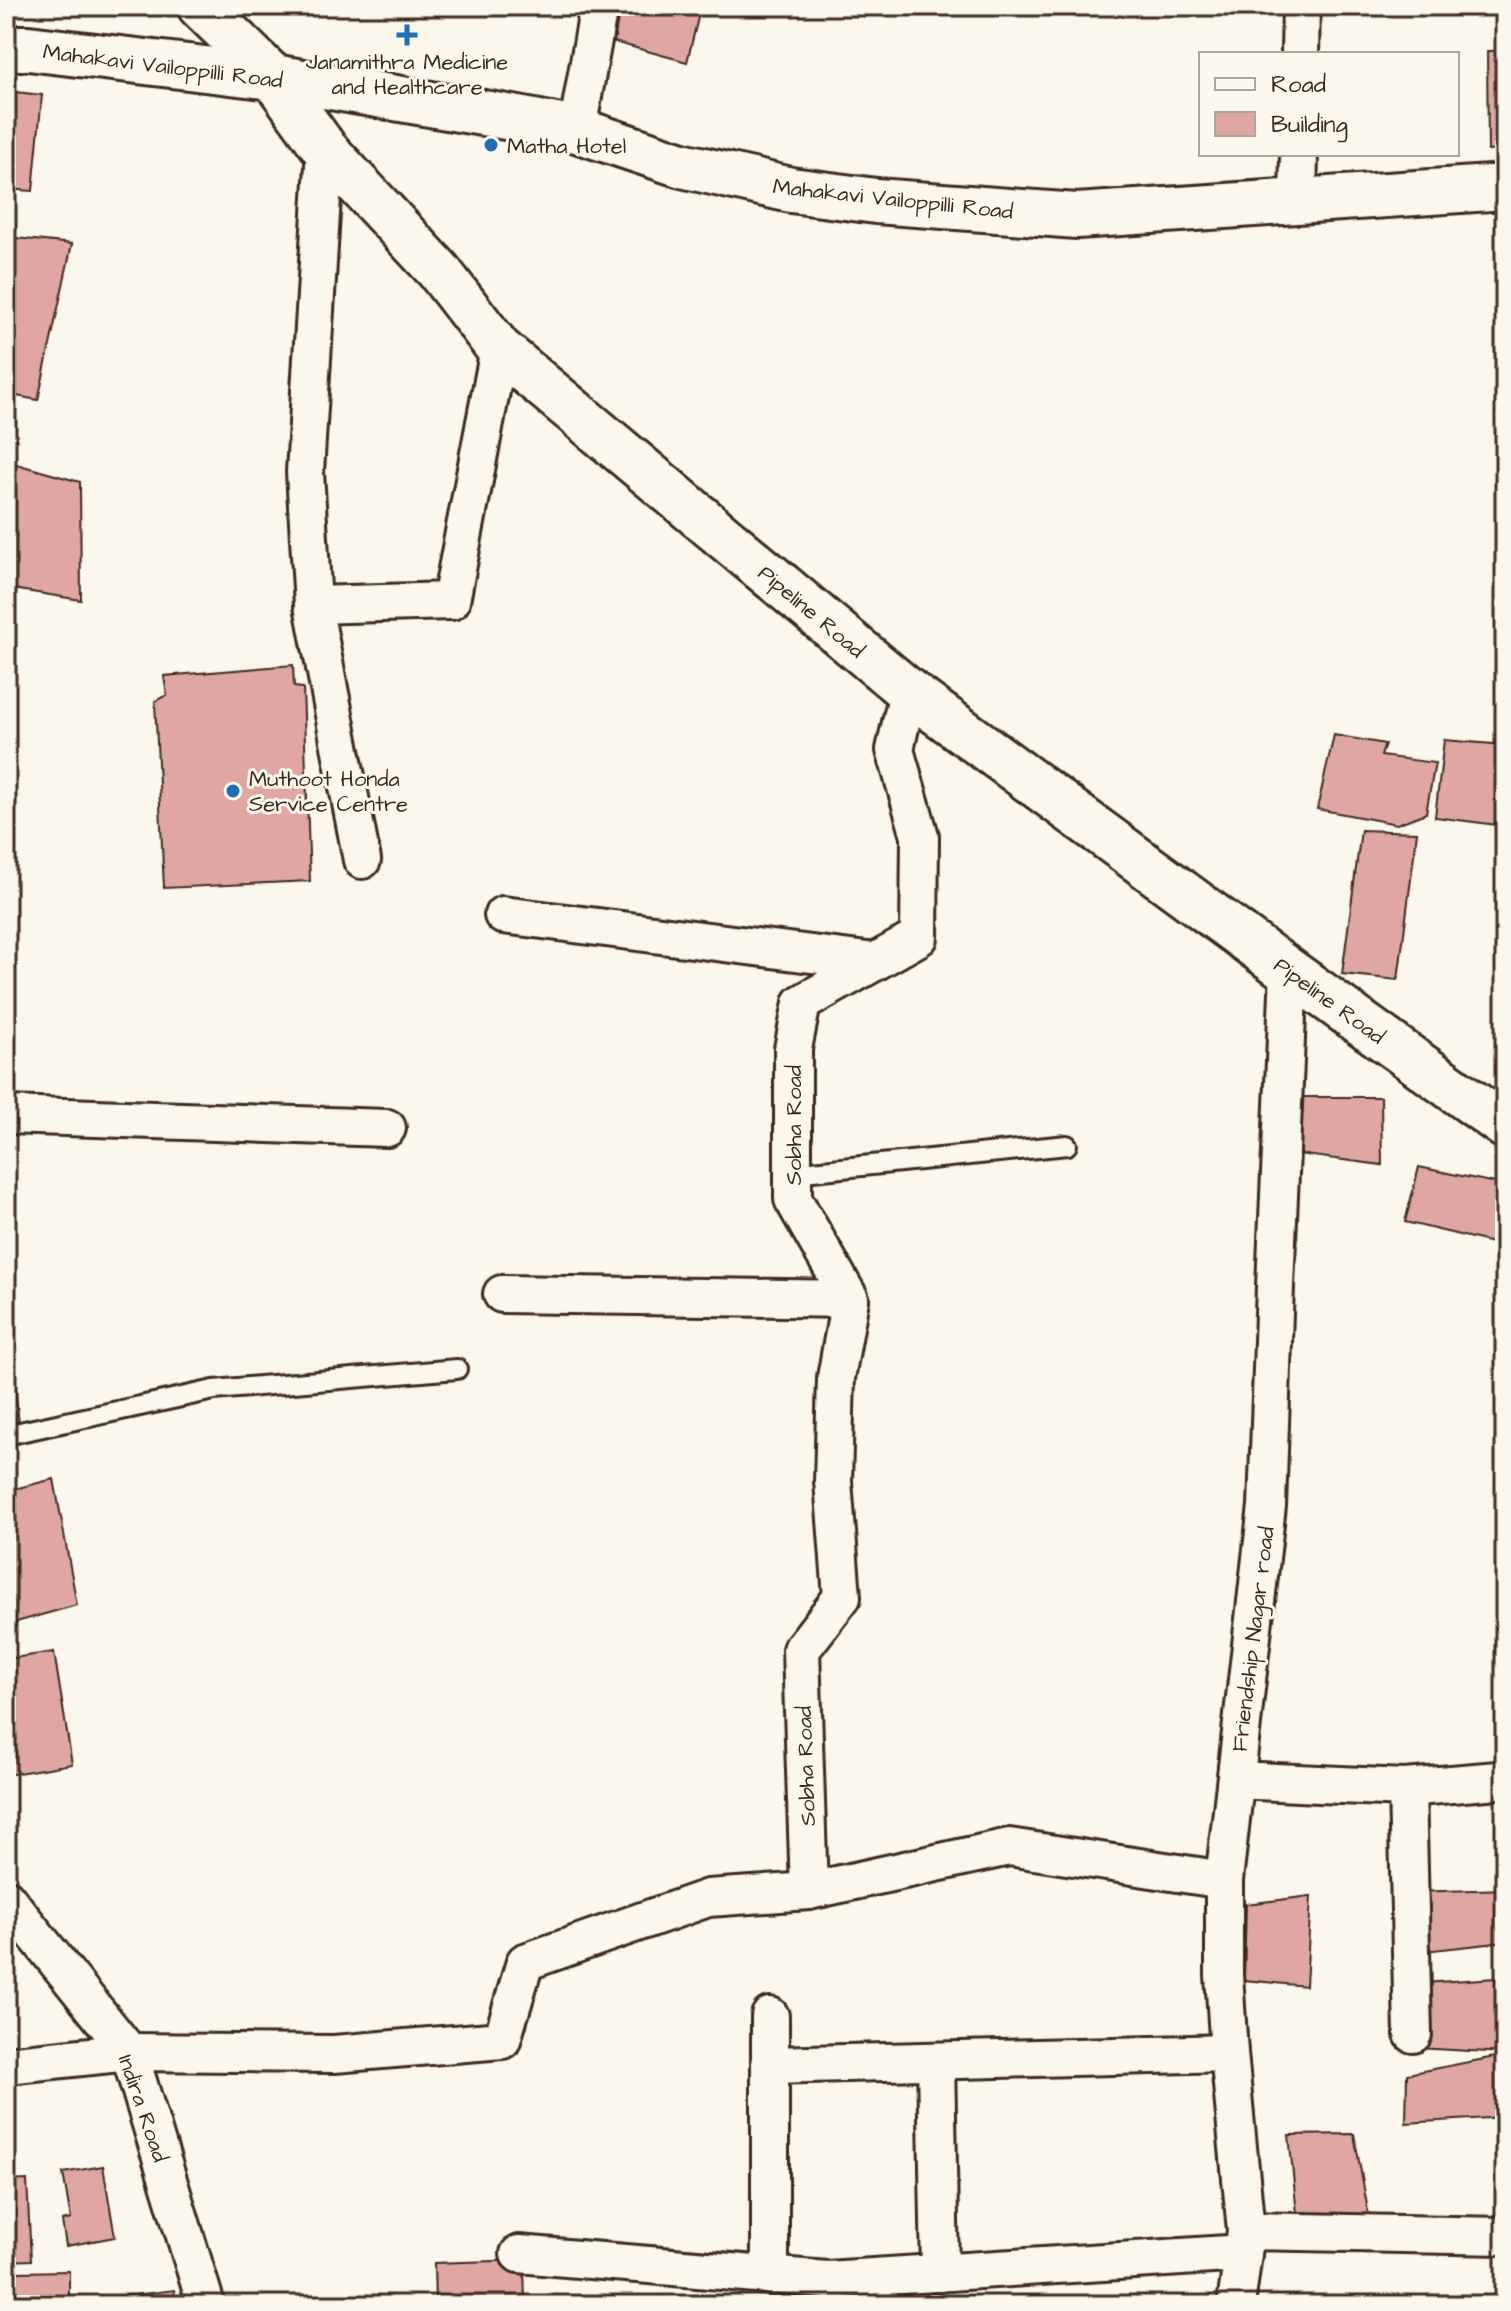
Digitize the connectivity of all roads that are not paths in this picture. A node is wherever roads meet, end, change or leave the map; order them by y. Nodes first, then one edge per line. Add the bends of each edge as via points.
1 (200, 6) edge
2 (599, 6) edge
3 (1301, 6) edge
4 (6, 48) edge
5 (1300, 52) edge
6 (273, 77) junction
7 (577, 130) junction
8 (325, 149) junction
9 (1299, 156) edge
10 (1505, 187) edge
11 (1298, 201) junction
12 (499, 349) junction
13 (313, 605) junction
14 (908, 691) junction
15 (362, 860) dead end
16 (503, 915) dead end
17 (875, 962) junction
18 (1289, 971) junction
19 (6, 1115) edge
20 (1505, 1126) edge
21 (387, 1128) dead end
22 (1067, 1145) dead end
23 (793, 1173) junction
24 (502, 1294) dead end
25 (850, 1299) junction
26 (457, 1369) dead end
27 (6, 1435) edge
28 (1236, 1780) junction
29 (1498, 1780) dead end
30 (1407, 1788) junction
31 (1224, 1880) junction
32 (809, 1891) junction
33 (6, 1898) edge
34 (770, 2016) dead end
35 (1413, 2034) dead end
36 (129, 2052) junction
37 (1229, 2053) junction
38 (936, 2061) junction
39 (6, 2065) edge
40 (770, 2065) junction
41 (1505, 2236) edge
42 (1245, 2242) junction
43 (519, 2254) dead end
44 (940, 2273) junction
45 (770, 2276) junction
46 (203, 2305) edge
47 (1236, 2305) edge

1 - 6 street, Pipeline Road
2 - 7 street
3 - 5 street
4 - 6 street, Mahakavi Vailoppilli Road
6 - 7 street, Mahakavi Vailoppilli Road
6 - 8 street, Pipeline Road
7 - 11 street, Mahakavi Vailoppilli Road via 682,165 791,190 876,201 1077,216
8 - 12 street, Pipeline Road via 438,270
8 - 13 street via 305,472
9 - 11 street
10 - 11 street, Mahakavi Vailoppilli Road
12 - 13 street via 451,601
12 - 14 street, Pipeline Road
13 - 15 street
14 - 17 street, Sobha Road via 895,750 920,836 919,937
14 - 18 street, Pipeline Road
16 - 17 street
17 - 23 street, Sobha Road via 802,1003 793,1049
18 - 20 street, Pipeline Road
18 - 28 street, Friendship Nagar road via 1267,1506
19 - 21 street
22 - 23 lane
23 - 25 street, Sobha Road via 793,1199
24 - 25 street
25 - 32 street, Sobha Road via 836,1378 833,1481 842,1597 801,1650
26 - 27 lane via 214,1390
28 - 30 street
28 - 31 street, Friendship Nagar road
29 - 30 street
30 - 35 street
31 - 32 street via 1009,1847
31 - 37 street, Friendship Nagar road
32 - 36 street via 708,1898 525,1962 502,2040 334,2054
33 - 36 street, Indira Road
34 - 40 street
36 - 39 street
36 - 46 street, Indira Road
37 - 38 street
37 - 42 street, Friendship Nagar road
38 - 40 street
38 - 44 street
40 - 45 street
41 - 42 street
42 - 44 street
42 - 47 street, Friendship Nagar road
43 - 45 street
44 - 45 street via 827,2280

